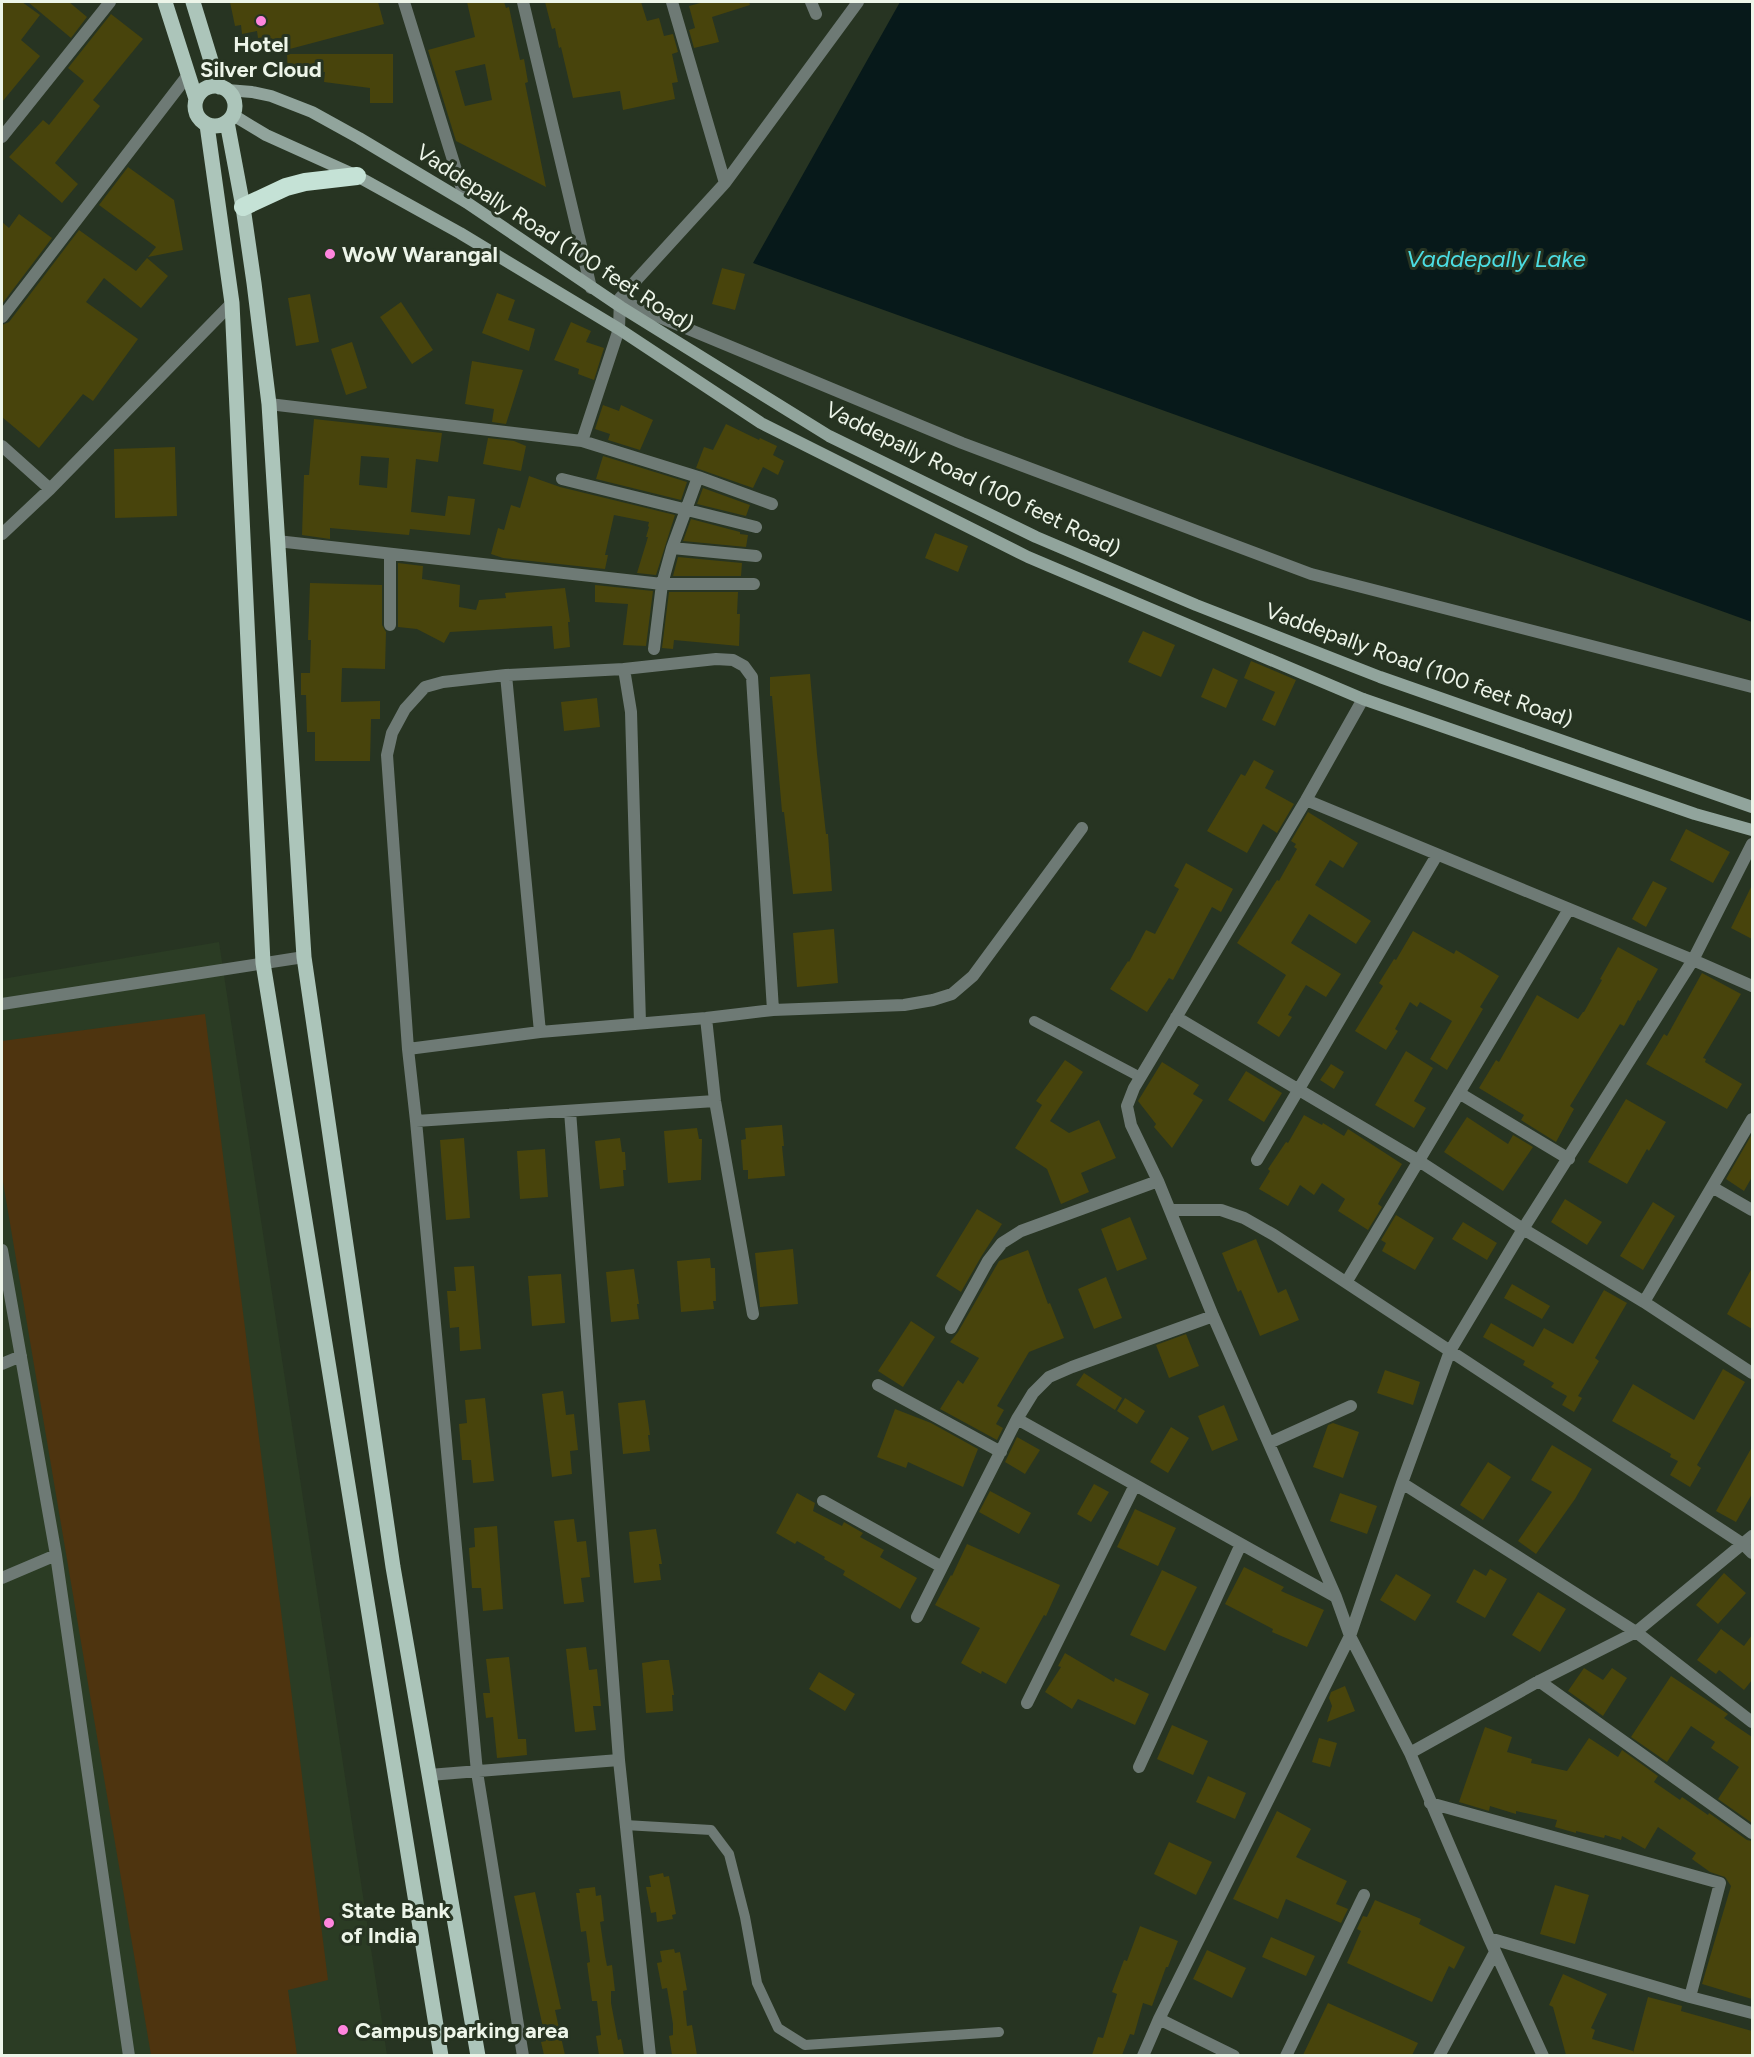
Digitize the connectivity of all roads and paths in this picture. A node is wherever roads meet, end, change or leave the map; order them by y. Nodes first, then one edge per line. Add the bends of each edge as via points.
1 (110, 2) edge
2 (165, 2) edge
3 (193, 2) edge
4 (404, 2) edge
5 (523, 2) edge
6 (672, 2) edge
7 (811, 2) edge
8 (858, 2) edge
9 (816, 14) dead end
10 (188, 75) junction
11 (223, 88) junction
12 (196, 99) junction
13 (230, 119) junction
14 (207, 125) junction
15 (2, 136) edge
16 (357, 176) junction
17 (725, 183) junction
18 (466, 202) junction
19 (243, 207) junction
20 (591, 288) junction
21 (621, 302) junction
22 (232, 303) junction
23 (2, 317) edge
24 (619, 329) junction
25 (269, 404) junction
26 (582, 441) junction
27 (2, 446) edge
28 (698, 477) junction
29 (562, 479) dead end
30 (50, 489) junction
31 (772, 504) dead end
32 (687, 510) junction
33 (756, 527) dead end
34 (2, 534) edge
35 (277, 541) junction
36 (672, 548) junction
37 (390, 554) junction
38 (756, 556) dead end
39 (662, 584) junction
40 (754, 584) dead end
41 (390, 626) dead end
42 (654, 649) dead end
43 (624, 669) junction
44 (506, 675) junction
45 (1752, 687) edge
46 (1363, 699) junction
47 (1306, 800) junction
48 (1752, 807) edge
49 (1082, 828) dead end
50 (1752, 830) edge
51 (1752, 844) edge
52 (1437, 855) junction
53 (1569, 909) junction
54 (304, 957) junction
55 (1693, 960) junction
56 (263, 963) junction
57 (1752, 986) edge
58 (2, 1004) edge
59 (773, 1010) junction
60 (1176, 1017) junction
61 (706, 1018) junction
62 (1034, 1021) dead end
63 (640, 1023) junction
64 (540, 1032) junction
65 (408, 1049) junction
66 (1140, 1077) junction
67 (1299, 1089) junction
68 (1459, 1093) junction
69 (715, 1101) junction
70 (570, 1110) junction
71 (1752, 1119) edge
72 (416, 1121) junction
73 (1569, 1159) junction
74 (1257, 1160) dead end
75 (1419, 1161) junction
76 (1158, 1180) junction
77 (1712, 1187) junction
78 (1170, 1210) junction
79 (1752, 1210) edge
80 (1523, 1229) junction
81 (2, 1250) edge
82 (1347, 1281) junction
83 (1644, 1302) junction
84 (753, 1314) dead end
85 (1213, 1316) junction
86 (951, 1328) dead end
87 (1450, 1351) junction
88 (21, 1356) junction
89 (2, 1364) edge
90 (1752, 1373) edge
91 (878, 1385) dead end
92 (1351, 1406) dead end
93 (1017, 1419) junction
94 (1269, 1443) junction
95 (1001, 1452) junction
96 (1402, 1483) junction
97 (1135, 1485) junction
98 (823, 1501) dead end
99 (1241, 1544) junction
100 (1749, 1544) edge
101 (56, 1556) junction
102 (942, 1567) junction
103 (2, 1578) edge
104 (1336, 1597) junction
105 (917, 1617) dead end
106 (1636, 1632) junction
107 (1350, 1636) junction
108 (1539, 1681) junction
109 (1027, 1703) dead end
110 (1752, 1722) edge
111 (1410, 1753) junction
112 (618, 1760) junction
113 (1139, 1767) dead end
114 (477, 1772) junction
115 (429, 1775) junction
116 (1430, 1803) junction
117 (625, 1825) junction
118 (1752, 1833) edge
119 (1364, 1895) dead end
120 (1489, 1938) junction
121 (1495, 1952) junction
122 (1690, 1997) junction
123 (1752, 2013) edge
124 (1159, 2019) junction
125 (999, 2032) dead end
126 (129, 2055) edge
127 (441, 2055) edge
128 (478, 2055) edge
129 (523, 2055) edge
130 (650, 2055) edge
131 (1143, 2055) edge
132 (1234, 2055) edge
133 (1286, 2055) edge
134 (1439, 2055) edge
135 (1542, 2055) edge

1 - 15 street
2 - 10 main road
3 - 11 main road
4 - 18 street
5 - 20 street
6 - 17 street
7 - 9 street
8 - 17 street
10 - 12 main road
10 - 23 street
11 - 12 main road via 210,87
11 - 13 main road via 233,97 235,106
11 - 18 main road, Vaddepally Road (100 feet Road) via 271,96 312,112
12 - 14 main road via 199,119
13 - 14 main road via 218,126
13 - 16 main road
13 - 19 main road
14 - 22 main road
16 - 19 highway via 305,182
16 - 24 main road via 460,232
17 - 21 street
18 - 20 main road, Vaddepally Road (100 feet Road)
19 - 25 main road
20 - 21 main road, Vaddepally Road (100 feet Road)
21 - 24 street
21 - 45 street via 962,443 1311,573
21 - 48 main road, Vaddepally Road (100 feet Road) via 829,436 1036,537 1196,605 1380,676
22 - 30 street
22 - 56 main road
24 - 26 street
24 - 46 main road via 760,423 880,484 1029,557
25 - 26 street
25 - 35 main road
26 - 28 street
27 - 30 street
28 - 31 street
28 - 32 street
29 - 32 street
30 - 34 street
32 - 33 street
32 - 36 street
35 - 37 street
35 - 54 main road
36 - 38 street
36 - 39 street
37 - 39 street
37 - 41 street
39 - 40 street
39 - 42 street
43 - 44 street
43 - 59 street via 733,660 752,677
43 - 63 street via 631,712
44 - 64 street
44 - 65 street via 424,687 405,709 392,733 387,755
46 - 47 street
46 - 50 main road via 1695,814
47 - 52 street
47 - 60 street
49 - 59 street via 973,976 952,994 904,1005
51 - 55 street
52 - 53 street
52 - 67 street
53 - 55 street
53 - 68 street
54 - 56 street
54 - 115 main road via 393,1567
55 - 57 street
55 - 73 street
56 - 58 street
56 - 127 main road
59 - 61 street
60 - 66 street
60 - 67 street
61 - 63 street
61 - 69 street
62 - 66 lane
63 - 64 street
64 - 65 street
65 - 72 street
66 - 76 street via 1127,1106 1131,1125
67 - 74 street
67 - 75 street
68 - 73 street
68 - 75 street
69 - 70 street
69 - 84 street
70 - 72 street
70 - 112 street
71 - 77 street
72 - 114 street
73 - 80 street
75 - 80 street
75 - 82 street
76 - 78 street
76 - 86 street via 1021,1231 1002,1243
77 - 79 street
77 - 83 street
78 - 82 street via 1221,1210 1244,1218
78 - 85 street
80 - 83 street
80 - 87 street
81 - 88 street
82 - 87 street
83 - 90 street
85 - 93 street via 1049,1377 1033,1393
85 - 94 street
87 - 96 street
87 - 100 street
88 - 89 street
88 - 101 street
91 - 95 street
92 - 94 street
93 - 95 street
93 - 97 street
94 - 104 street
95 - 102 street
96 - 106 street
96 - 107 street
97 - 99 street
97 - 109 street
98 - 102 street
99 - 104 street
99 - 113 street
100 - 106 street
101 - 103 street
101 - 126 street
102 - 105 street
104 - 107 street
106 - 108 street
106 - 110 street
107 - 111 street
107 - 124 street
108 - 111 street
108 - 118 street
111 - 116 street
112 - 114 street
112 - 117 street
114 - 115 street
114 - 129 street
115 - 128 main road
116 - 120 street
116 - 122 street via 1720,1883
117 - 125 lane via 711,1830 729,1854 757,1983 778,2028 805,2044
117 - 130 street
119 - 133 street
120 - 121 street
120 - 122 street
121 - 134 street
121 - 135 street
122 - 123 street
124 - 131 street
124 - 132 street

